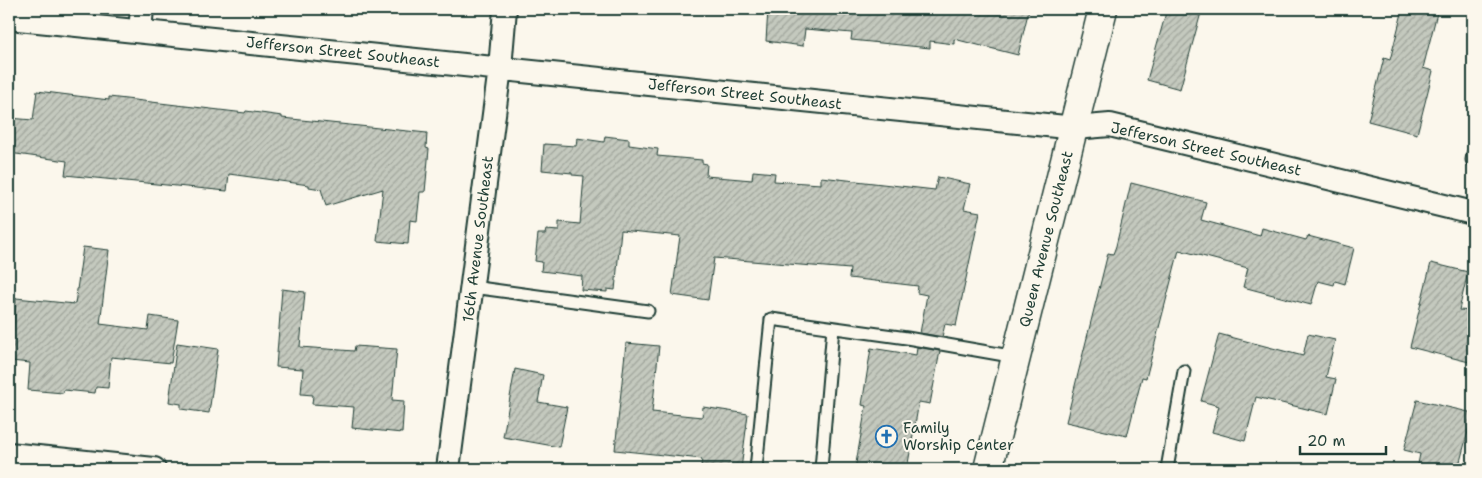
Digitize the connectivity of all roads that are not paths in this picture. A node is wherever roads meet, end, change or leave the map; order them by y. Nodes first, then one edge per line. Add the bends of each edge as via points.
1 (142, 9) edge
2 (505, 9) edge
3 (1103, 9) edge
4 (9, 18) edge
5 (140, 31) junction
6 (500, 68) junction
7 (1075, 128) junction
8 (1473, 213) edge
9 (472, 287) junction
10 (648, 311) dead end
11 (833, 328) junction
12 (1016, 357) junction
13 (1184, 371) dead end
14 (9, 454) edge
15 (154, 469) edge
16 (448, 469) edge
17 (756, 469) edge
18 (821, 469) edge
19 (988, 469) edge
20 (1167, 469) edge

1 - 5 street
2 - 6 street, 16th Avenue Southeast
3 - 7 main road, Queen Avenue Southeast
4 - 5 street, Jefferson Street Southeast
5 - 6 street, Jefferson Street Southeast
6 - 7 street, Jefferson Street Southeast
6 - 9 street, 16th Avenue Southeast
7 - 8 street, Jefferson Street Southeast via 1110,125
7 - 12 main road, Queen Avenue Southeast
9 - 10 lane
9 - 16 street, 16th Avenue Southeast
11 - 12 lane
11 - 17 lane via 771,319
11 - 18 lane
12 - 19 main road, Queen Avenue Southeast
13 - 20 lane
14 - 15 street

